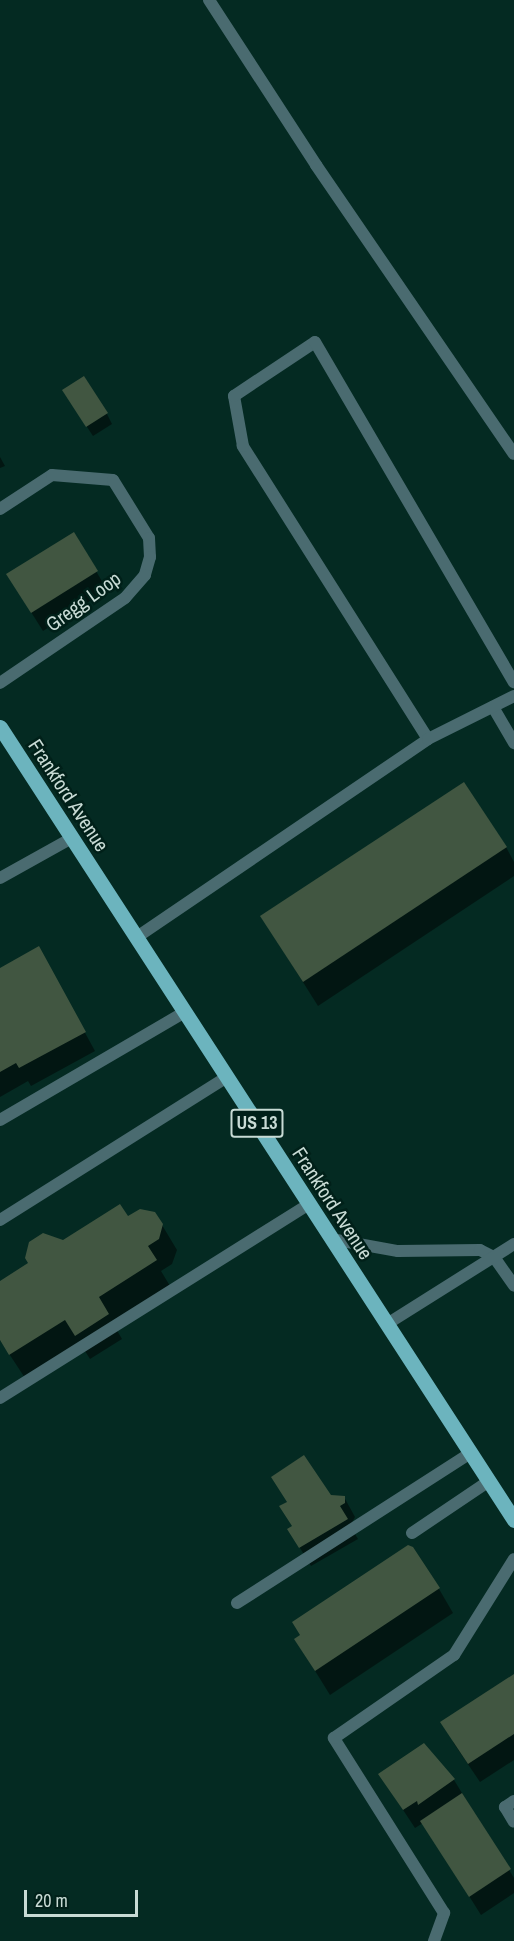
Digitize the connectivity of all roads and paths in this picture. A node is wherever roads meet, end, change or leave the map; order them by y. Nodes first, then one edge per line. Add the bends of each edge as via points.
1 (209, 0) edge
2 (514, 454) edge
3 (0, 509) edge
4 (514, 681) edge
5 (0, 683) edge
6 (514, 696) edge
7 (493, 707) junction
8 (0, 727) edge
9 (428, 739) junction
10 (514, 743) edge
11 (72, 838) junction
12 (0, 878) edge
13 (137, 938) junction
14 (185, 1012) junction
15 (227, 1077) junction
16 (0, 1120) edge
17 (309, 1204) junction
18 (0, 1220) edge
19 (332, 1239) junction
20 (514, 1244) edge
21 (494, 1257) junction
22 (514, 1286) edge
23 (387, 1324) junction
24 (0, 1398) edge
25 (471, 1453) junction
26 (489, 1481) junction
27 (514, 1520) edge
28 (412, 1533) dead end
29 (514, 1559) edge
30 (237, 1603) dead end
31 (509, 1804) edge
32 (514, 1822) edge
33 (434, 1941) edge

1 - 2 street via 316,165
3 - 5 street, Gregg Loop via 52,475 113,480 149,538 150,557 145,575 125,598
4 - 9 street via 315,342 234,396 243,446
6 - 7 street
7 - 9 street
7 - 10 street
8 - 11 main road, Frankford Avenue / US 13
9 - 13 street
11 - 12 street
11 - 13 main road, Frankford Avenue / US 13
13 - 14 main road, Frankford Avenue / US 13
14 - 15 main road, Frankford Avenue / US 13
14 - 16 street
15 - 17 main road, Frankford Avenue / US 13
15 - 18 street
17 - 19 main road, Frankford Avenue / US 13
17 - 24 street
19 - 21 street via 398,1251 480,1250
19 - 23 main road, Frankford Avenue / US 13
20 - 21 street
21 - 22 street
21 - 23 street
23 - 25 main road, Frankford Avenue / US 13
25 - 26 main road, Frankford Avenue / US 13
25 - 30 street
26 - 27 main road, Frankford Avenue / US 13
26 - 28 street
29 - 33 street via 454,1654 334,1738 444,1913
31 - 32 street

